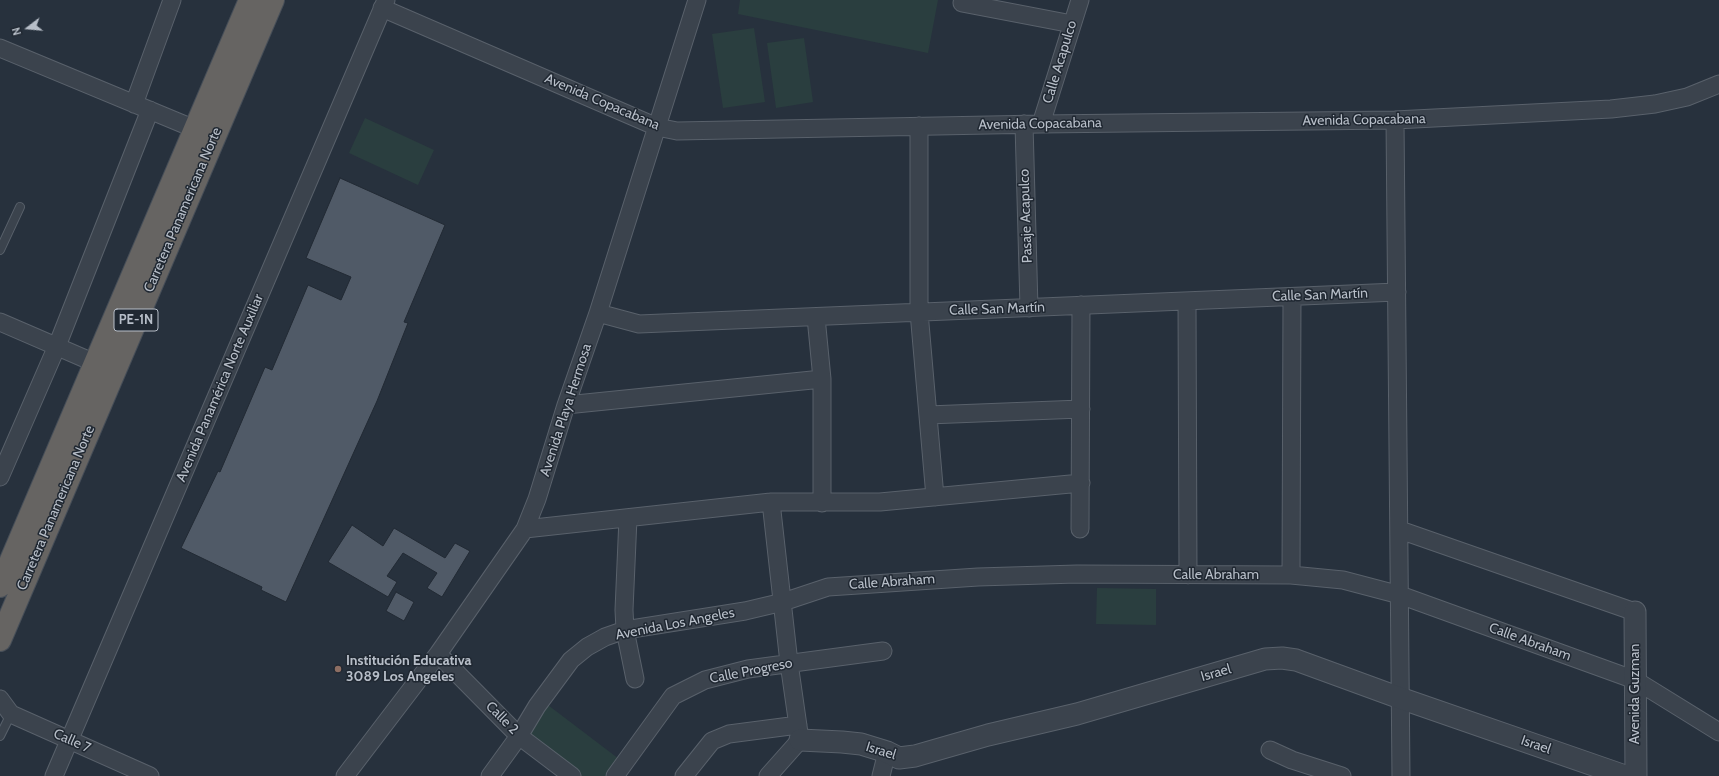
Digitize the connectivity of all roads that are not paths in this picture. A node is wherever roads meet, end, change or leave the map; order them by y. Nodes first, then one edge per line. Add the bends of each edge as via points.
1 (172, 0) edge
2 (250, 0) edge
3 (273, 0) edge
4 (697, 0) edge
5 (1080, 0) edge
6 (962, 3) dead end
7 (384, 4) edge
8 (1072, 24) junction
9 (0, 48) edge
10 (1719, 84) edge
11 (134, 104) junction
12 (150, 110) junction
13 (1395, 120) junction
14 (1024, 124) junction
15 (1041, 124) junction
16 (920, 126) junction
17 (658, 127) junction
18 (195, 129) junction
19 (20, 207) dead end
20 (0, 250) edge
21 (1397, 292) junction
22 (1292, 297) junction
23 (1188, 301) junction
24 (1081, 305) junction
25 (1029, 308) junction
26 (919, 312) junction
27 (598, 313) junction
28 (816, 316) junction
29 (0, 322) edge
30 (57, 346) junction
31 (95, 363) junction
32 (822, 379) junction
33 (566, 405) junction
34 (1080, 409) junction
35 (928, 415) junction
36 (0, 476) edge
37 (1080, 483) junction
38 (935, 497) junction
39 (771, 502) junction
40 (822, 503) junction
41 (628, 518) junction
42 (526, 529) junction
43 (1080, 529) dead end
44 (1400, 530) junction
45 (1188, 574) junction
46 (1291, 575) junction
47 (0, 586) edge
48 (1400, 596) junction
49 (783, 602) junction
50 (1635, 612) joint
51 (624, 630) junction
52 (0, 640) edge
53 (882, 651) dead end
54 (438, 654) junction
55 (789, 663) junction
56 (635, 679) dead end
57 (1635, 680) junction
58 (1400, 698) junction
59 (0, 699) edge
60 (11, 714) junction
61 (799, 732) junction
62 (1719, 732) edge
63 (0, 736) edge
64 (519, 736) junction
65 (70, 740) junction
66 (1270, 750) dead end
67 (887, 752) junction
68 (54, 776) edge
69 (150, 776) edge
70 (345, 776) edge
71 (490, 776) edge
72 (572, 776) edge
73 (615, 776) edge
74 (684, 776) edge
75 (768, 776) edge
76 (881, 776) edge
77 (1342, 776) edge
78 (1401, 776) edge
79 (1625, 776) edge
80 (1636, 776) edge

1 - 11 street
2 - 18 highway, Carretera Panamericana Norte / PE-1N
3 - 52 highway, Carretera Panamericana Norte / PE-1N
4 - 17 street, Avenida Playa Hermosa
5 - 8 street, Calle Acapulco
6 - 8 street
7 - 17 street, Avenida Copacabana
7 - 65 street, Avenida Panamérica Norte Auxiliar
8 - 15 street, Calle Acapulco
9 - 11 street
10 - 13 street, Avenida Copacabana via 1687,97 1612,110
11 - 12 street
12 - 18 street
12 - 30 street
13 - 15 street, Avenida Copacabana
13 - 21 street
14 - 15 street, Avenida Copacabana
14 - 16 street, Avenida Copacabana
14 - 25 street, Pasaje Acapulco
16 - 17 street, Avenida Copacabana via 677,131
16 - 26 street
17 - 27 street, Avenida Playa Hermosa
18 - 31 highway, Carretera Panamericana Norte / PE-1N
19 - 20 lane
21 - 22 street, Calle San Martín
21 - 44 street
22 - 23 street, Calle San Martín
22 - 46 street
23 - 24 street, Calle San Martín
23 - 45 street
24 - 25 street, Calle San Martín
24 - 34 street
25 - 26 street, Calle San Martín
26 - 28 street, Calle San Martín
26 - 35 street
27 - 28 street, Calle San Martín via 640,324
27 - 33 street, Avenida Playa Hermosa
28 - 32 street
29 - 30 street
30 - 31 street
30 - 36 street
31 - 47 highway, Carretera Panamericana Norte / PE-1N
32 - 33 street
32 - 40 street
33 - 42 street, Avenida Playa Hermosa
34 - 35 street
34 - 37 street
35 - 38 street
37 - 38 street
37 - 43 street
38 - 40 street via 880,502
39 - 40 street
39 - 41 street
39 - 49 street
41 - 42 street
41 - 51 street
42 - 54 street, Avenida Playa Hermosa
44 - 48 street
44 - 50 street
45 - 46 street, Calle Abraham
45 - 49 street, Calle Abraham via 1077,574 880,582 828,587
46 - 48 street, Calle Abraham via 1343,580
48 - 57 street, Calle Abraham
48 - 58 street
49 - 51 street, Avenida Los Angeles via 745,611
49 - 55 street
50 - 57 street, Avenida Guzman
51 - 56 street
51 - 64 street, Avenida Los Angeles via 587,647 571,660 537,706
53 - 55 street, Calle Progreso
54 - 64 street, Calle 2
54 - 70 street, Avenida Playa Hermosa
55 - 61 street
55 - 73 street, Calle Progreso via 748,669 705,680 674,696
57 - 62 street, Calle Abraham
57 - 80 street, Avenida Guzman
58 - 67 street, Israel via 1296,660 1265,659 1078,714 988,735 915,756 900,758
58 - 78 street
58 - 79 street, Israel
59 - 60 street, Calle 7
60 - 63 lane
60 - 65 street, Calle 7
61 - 67 street, Israel
61 - 74 street via 729,734 712,741
61 - 75 street
64 - 71 street, Avenida Los Angeles
64 - 72 street, Calle 2
65 - 68 street, Avenida Panamérica Norte Auxiliar
65 - 69 street, Calle 7
66 - 77 street
67 - 76 street

